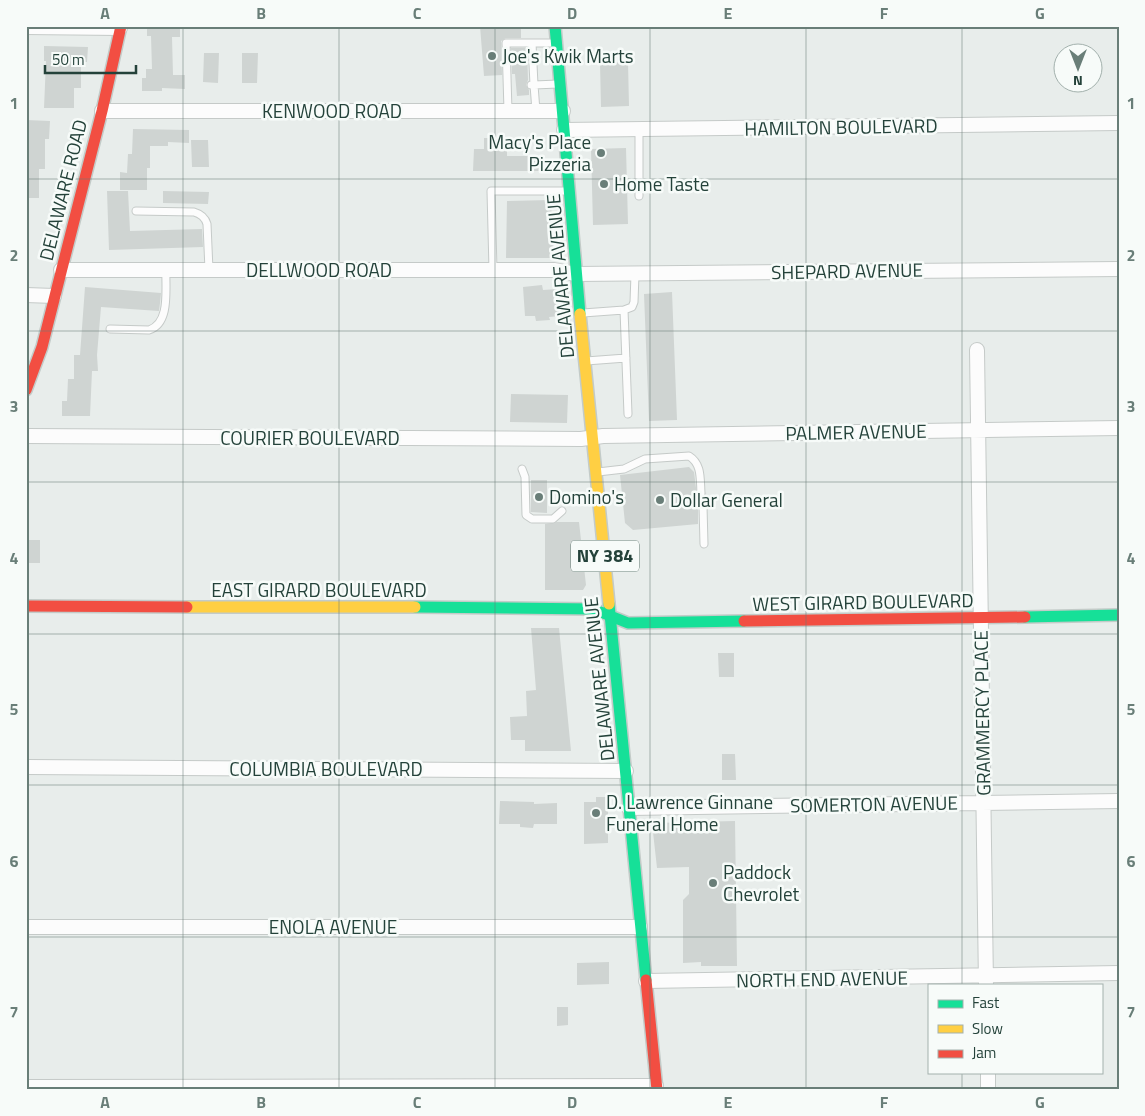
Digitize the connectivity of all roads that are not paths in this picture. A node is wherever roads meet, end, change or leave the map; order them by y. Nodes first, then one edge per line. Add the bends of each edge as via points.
1 (556, 26) edge
2 (26, 27) edge
3 (121, 27) edge
4 (532, 43) junction
5 (557, 43) junction
6 (515, 66) dead end
7 (506, 67) junction
8 (561, 83) junction
9 (532, 85) junction
10 (516, 86) dead end
11 (507, 87) junction
12 (517, 94) dead end
13 (508, 95) junction
14 (102, 111) junction
15 (508, 111) junction
16 (536, 111) junction
17 (562, 111) junction
18 (1119, 123) edge
19 (639, 129) junction
20 (564, 130) junction
21 (569, 191) junction
22 (639, 196) dead end
23 (136, 211) dead end
24 (1119, 269) edge
25 (61, 270) junction
26 (166, 270) junction
27 (209, 270) junction
28 (493, 270) junction
29 (576, 274) junction
30 (635, 274) junction
31 (26, 295) edge
32 (54, 296) junction
33 (624, 310) junction
34 (580, 314) junction
35 (110, 329) dead end
36 (977, 350) dead end
37 (626, 358) junction
38 (585, 361) junction
39 (26, 390) edge
40 (628, 414) dead end
41 (1119, 428) edge
42 (978, 430) junction
43 (26, 436) edge
44 (593, 437) junction
45 (522, 469) dead end
46 (596, 472) junction
47 (702, 493) dead end
48 (703, 506) dead end
49 (562, 512) dead end
50 (704, 544) dead end
51 (26, 606) edge
52 (1119, 615) edge
53 (610, 616) junction
54 (981, 617) junction
55 (26, 767) edge
56 (626, 771) junction
57 (1119, 801) edge
58 (983, 803) junction
59 (629, 808) junction
60 (26, 927) edge
61 (640, 927) junction
62 (1119, 973) edge
63 (646, 981) junction
64 (986, 981) edge
65 (988, 1074) edge
66 (26, 1087) edge
67 (618, 1088) edge
68 (656, 1088) edge
69 (988, 1090) edge

1 - 5 street, DELAWARE AVENUE / NY 384
2 - 3 street
3 - 14 street, DELAWARE ROAD
4 - 5 lane
4 - 7 lane via 506,43
4 - 9 lane
5 - 8 street, DELAWARE AVENUE / NY 384
6 - 7 lane
7 - 11 lane
8 - 9 lane
8 - 17 street, DELAWARE AVENUE / NY 384
9 - 16 lane
10 - 11 lane
11 - 13 lane
12 - 13 lane
13 - 15 lane
14 - 15 street, KENWOOD ROAD
14 - 25 street, DELAWARE ROAD
15 - 16 street, KENWOOD ROAD
16 - 17 street, KENWOOD ROAD
17 - 20 street, DELAWARE AVENUE / NY 384
18 - 19 street, HAMILTON BOULEVARD
19 - 20 street, HAMILTON BOULEVARD
19 - 22 lane
20 - 21 street, DELAWARE AVENUE / NY 384
21 - 28 lane via 491,191
21 - 29 street, DELAWARE AVENUE / NY 384
23 - 27 lane via 200,214 207,224
24 - 30 street, SHEPARD AVENUE
25 - 26 street, DELLWOOD ROAD
25 - 32 street, DELAWARE ROAD
26 - 27 street, DELLWOOD ROAD
26 - 35 lane via 164,315 155,328
27 - 28 street, DELLWOOD ROAD
28 - 29 street, DELLWOOD ROAD via 554,270
29 - 30 street, SHEPARD AVENUE
29 - 34 street, DELAWARE AVENUE / NY 384
30 - 33 lane via 634,302 632,307
31 - 32 street
32 - 39 street, DELAWARE ROAD via 42,348
33 - 34 lane
33 - 37 lane
34 - 38 street, DELAWARE AVENUE / NY 384
36 - 42 street, GRAMMERCY PLACE
37 - 38 lane
37 - 40 lane
38 - 44 street, DELAWARE AVENUE / NY 384
41 - 42 street, PALMER AVENUE
42 - 44 street, PALMER AVENUE
42 - 54 street, GRAMMERCY PLACE
43 - 44 street, COURIER BOULEVARD
44 - 46 street, DELAWARE AVENUE / NY 384
45 - 49 lane via 526,515 532,519 554,519
46 - 47 lane via 624,469 645,459 689,456 699,467
46 - 53 street, DELAWARE AVENUE / NY 384
48 - 50 lane
51 - 53 street, EAST GIRARD BOULEVARD via 574,608 593,609
52 - 54 street, WEST GIRARD BOULEVARD
53 - 54 street, WEST GIRARD BOULEVARD via 628,623
53 - 56 street, DELAWARE AVENUE / NY 384
54 - 58 street, GRAMMERCY PLACE
55 - 56 street, COLUMBIA BOULEVARD
56 - 59 street, DELAWARE AVENUE / NY 384
57 - 58 street, SOMERTON AVENUE
58 - 59 street, SOMERTON AVENUE
58 - 64 street, GRAMMERCY PLACE
59 - 61 street, DELAWARE AVENUE / NY 384
60 - 61 street, ENOLA AVENUE
61 - 63 street, DELAWARE AVENUE / NY 384
62 - 64 street, NORTH END AVENUE
63 - 64 street, NORTH END AVENUE
63 - 68 street, DELAWARE AVENUE / NY 384
65 - 69 street
66 - 67 street
67 - 68 street

